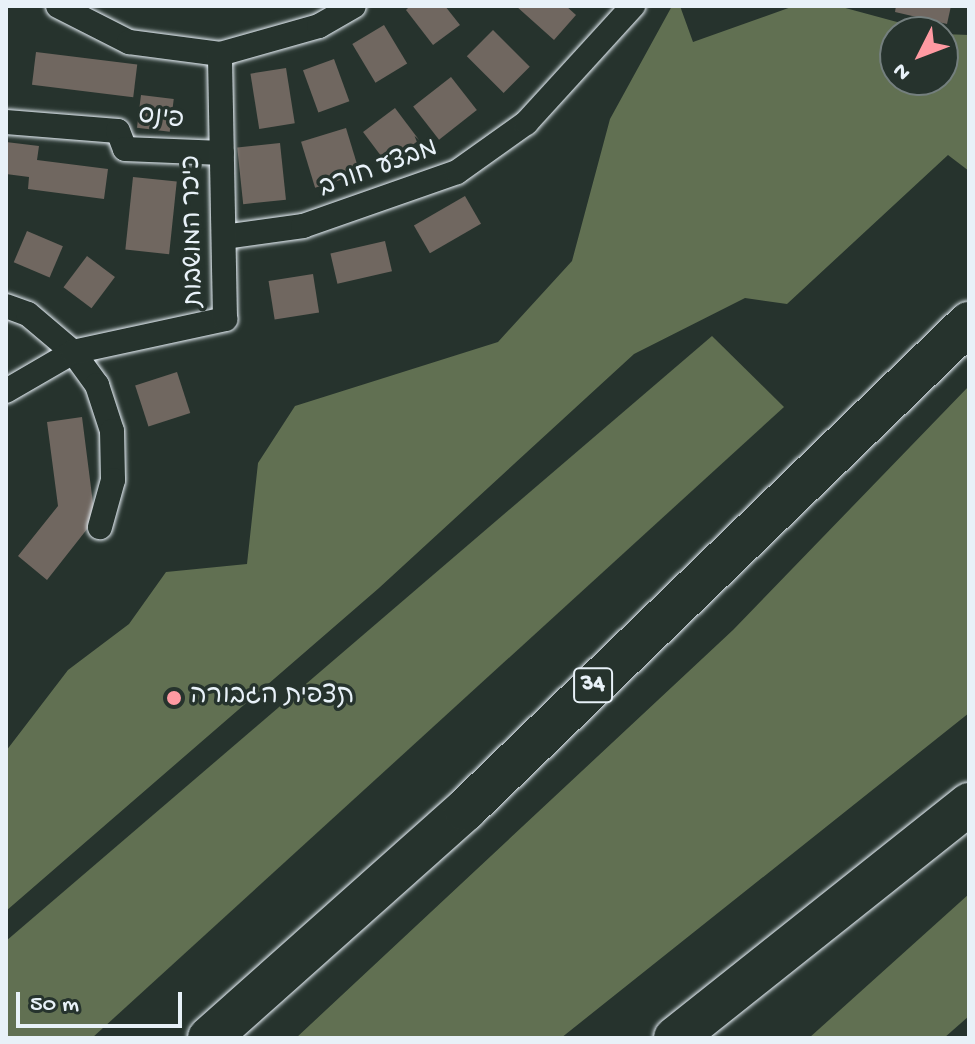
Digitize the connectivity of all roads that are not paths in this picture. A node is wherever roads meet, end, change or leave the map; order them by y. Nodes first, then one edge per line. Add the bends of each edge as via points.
1 (58, 6) edge
2 (354, 6) edge
3 (633, 6) edge
4 (220, 54) junction
5 (6, 122) edge
6 (222, 153) junction
7 (224, 237) junction
8 (6, 306) edge
9 (969, 323) edge
10 (73, 352) junction
11 (6, 391) edge
12 (100, 527) dead end
13 (969, 804) edge
14 (209, 1038) edge
15 (675, 1038) edge

1 - 4 street via 129,42
2 - 4 street via 319,26
3 - 7 street, מבצע חורב via 526,123 457,172 303,226
4 - 6 street, כיכר המושבות
5 - 6 street, פינס via 118,131 125,149
6 - 7 street, כיכר המושבות
7 - 10 street, כיכר המושבות via 225,319
8 - 10 street via 28,314
9 - 14 highway, 34 via 465,810
10 - 11 street, כיכר המושבות
10 - 12 street via 97,385 112,431 113,480
13 - 15 highway

